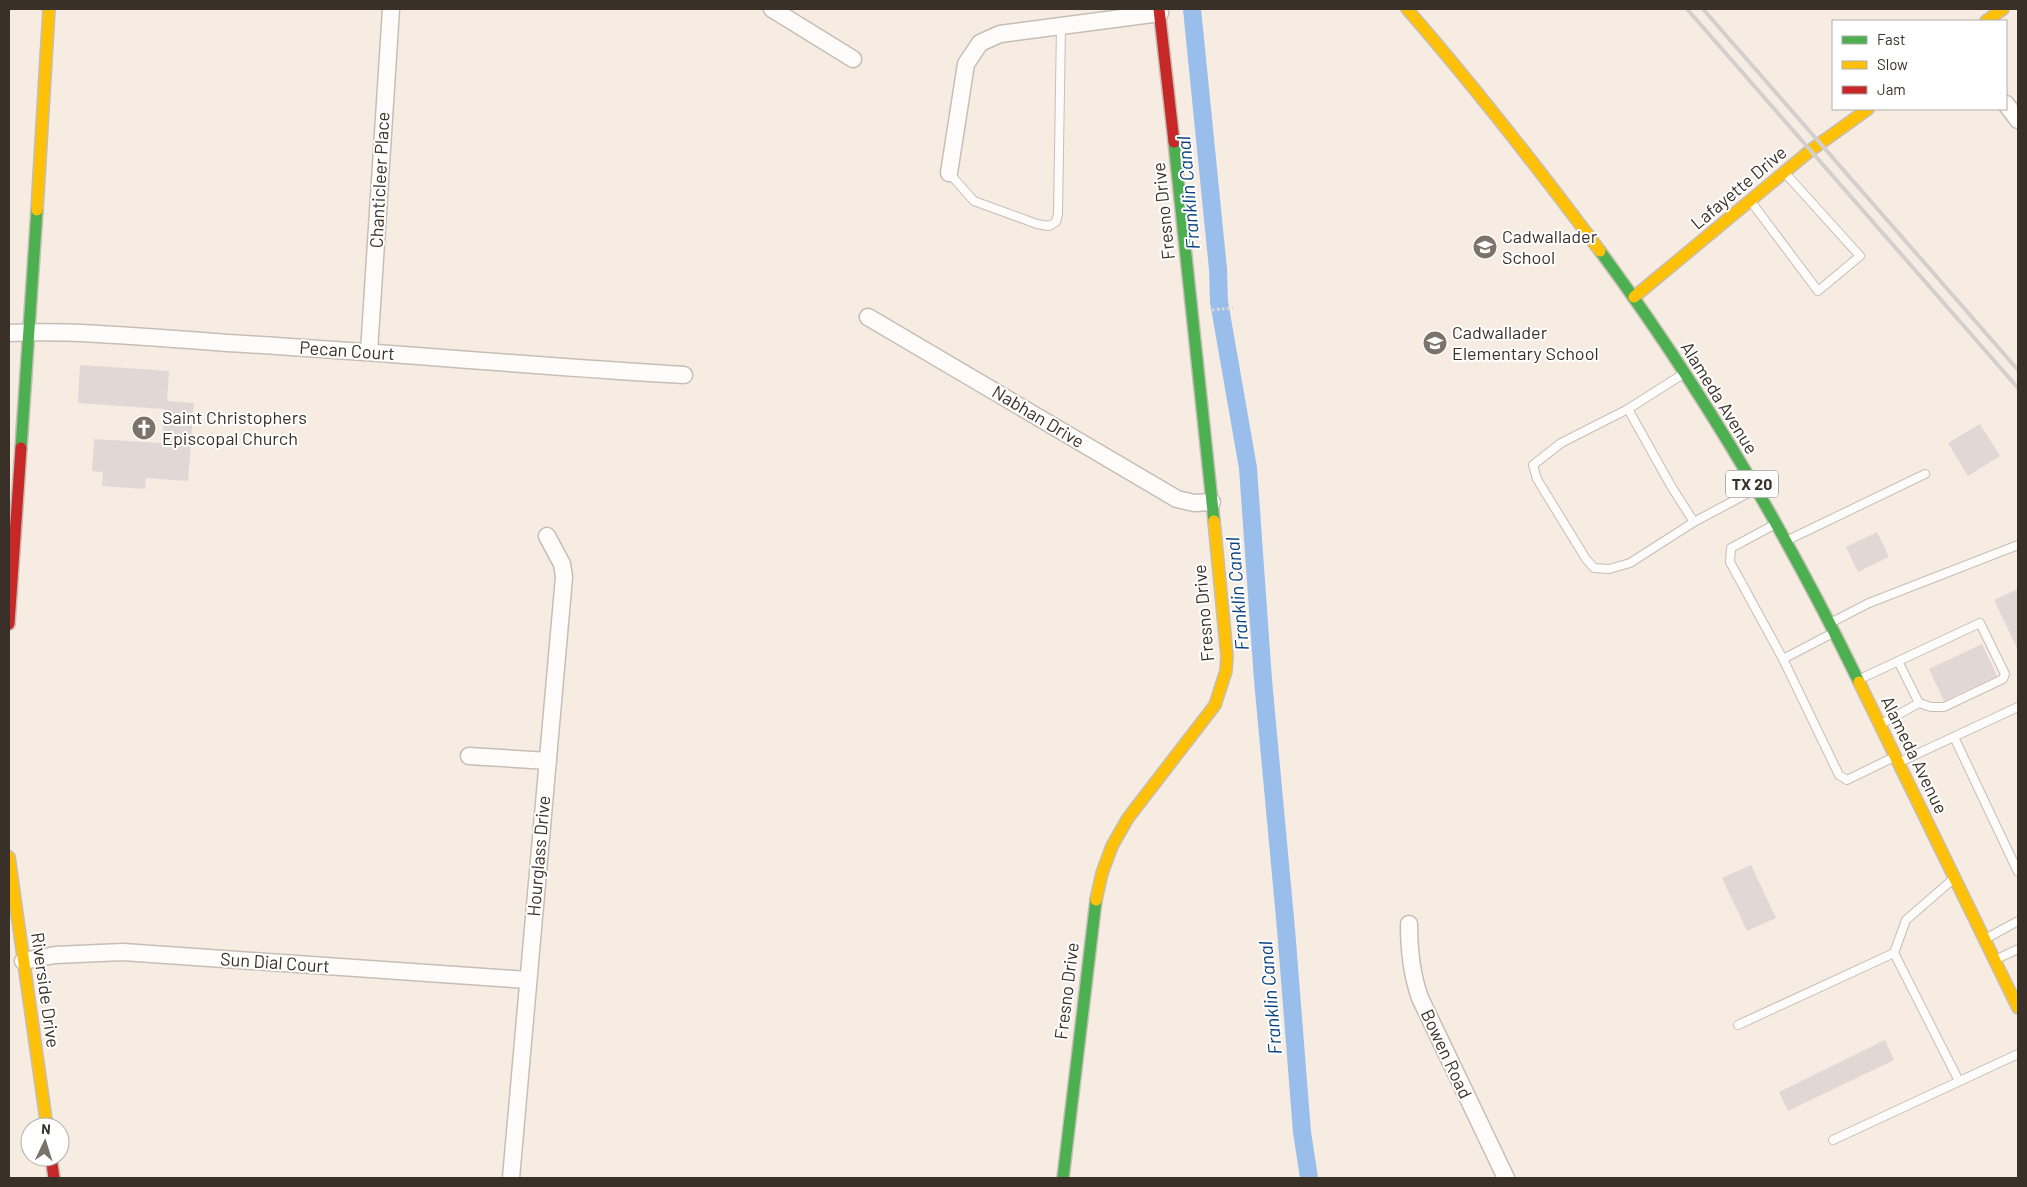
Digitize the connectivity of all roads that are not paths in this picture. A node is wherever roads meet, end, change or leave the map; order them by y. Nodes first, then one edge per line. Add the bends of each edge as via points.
1 (49, 9) edge
2 (391, 9) edge
3 (772, 9) edge
4 (1407, 9) edge
5 (2003, 9) edge
6 (1159, 11) edge
7 (1987, 20) edge
8 (1061, 26) junction
9 (853, 59) dead end
10 (2007, 105) edge
11 (1867, 110) edge
12 (2018, 120) edge
13 (1784, 172) junction
14 (949, 173) joint
15 (1750, 201) junction
16 (1634, 297) junction
17 (868, 317) dead end
18 (28, 332) junction
19 (9, 333) edge
20 (369, 352) junction
21 (1684, 374) junction
22 (684, 375) dead end
23 (1628, 409) junction
24 (1925, 474) dead end
25 (1755, 489) junction
26 (1212, 502) junction
27 (1694, 522) junction
28 (1776, 524) junction
29 (547, 536) dead end
30 (1786, 541) junction
31 (2018, 545) edge
32 (11, 561) edge
33 (9, 624) edge
34 (1832, 628) junction
35 (1783, 659) junction
36 (1898, 661) junction
37 (1858, 680) junction
38 (1919, 703) junction
39 (2018, 707) edge
40 (1880, 725) junction
41 (1954, 737) junction
42 (469, 756) dead end
43 (1897, 760) junction
44 (548, 762) junction
45 (9, 857) edge
46 (2018, 872) edge
47 (1955, 878) junction
48 (2018, 921) edge
49 (1409, 924) dead end
50 (1985, 940) junction
51 (2018, 949) edge
52 (1894, 953) junction
53 (1995, 960) junction
54 (23, 961) junction
55 (528, 980) junction
56 (2018, 1008) edge
57 (1738, 1025) dead end
58 (2018, 1054) edge
59 (1959, 1081) junction
60 (46, 1117) edge
61 (1833, 1140) dead end
62 (511, 1178) edge
63 (1063, 1178) edge
64 (1506, 1178) edge

1 - 18 street
2 - 20 street, Chanticleer Place
3 - 9 street
4 - 16 street, Alameda Avenue / TX 20 via 1467,78
5 - 7 street
6 - 8 street
6 - 26 street, Fresno Drive
8 - 14 street via 1000,34 975,48 966,64
8 - 14 lane via 1056,222 1049,226 1037,224 974,201
10 - 12 street
11 - 13 street, Lafayette Drive
13 - 15 street, Lafayette Drive
13 - 15 lane via 1860,256 1818,292
15 - 16 street, Lafayette Drive
16 - 21 street, Alameda Avenue / TX 20
17 - 26 street, Nabhan Drive via 1177,499 1194,503
18 - 19 street, Pecan Court
18 - 20 street, Pecan Court
18 - 32 street
20 - 22 street, Pecan Court
21 - 23 lane
21 - 25 street, Alameda Avenue / TX 20
23 - 27 lane
23 - 27 lane via 1561,443 1533,465 1537,478 1594,568 1610,569 1630,563
24 - 30 lane
25 - 27 lane
25 - 28 street, Alameda Avenue / TX 20
26 - 63 street, Fresno Drive via 1226,671 1215,705 1128,818 1102,873 1094,910
28 - 30 street, Alameda Avenue / TX 20
28 - 35 lane via 1730,548 1730,562
29 - 44 street, Hourglass Drive via 562,564 564,577
30 - 34 street, Alameda Avenue / TX 20
31 - 34 lane via 1869,603
32 - 33 street
34 - 35 lane
34 - 37 street, Alameda Avenue / TX 20
35 - 43 lane via 1839,775 1847,780
36 - 37 lane
36 - 38 lane
36 - 38 lane via 1980,623 2005,674 2003,679 1944,707
37 - 40 street, Alameda Avenue / TX 20
38 - 40 lane
39 - 41 lane
40 - 43 street, Alameda Avenue / TX 20
41 - 43 lane
41 - 46 lane
42 - 44 street
43 - 47 street, Alameda Avenue / TX 20
44 - 55 street, Hourglass Drive
45 - 54 street, Riverside Drive
47 - 50 street, Alameda Avenue / TX 20
47 - 52 lane via 1906,920
48 - 50 lane
49 - 64 street, Bowen Road via 1409,952 1417,989
50 - 53 street, Alameda Avenue / TX 20
51 - 53 lane
52 - 57 lane
52 - 59 lane
53 - 56 street, Alameda Avenue / TX 20
54 - 55 street, Sun Dial Court via 123,952
54 - 60 street, Riverside Drive
55 - 62 street, Hourglass Drive
58 - 59 lane
59 - 61 lane

